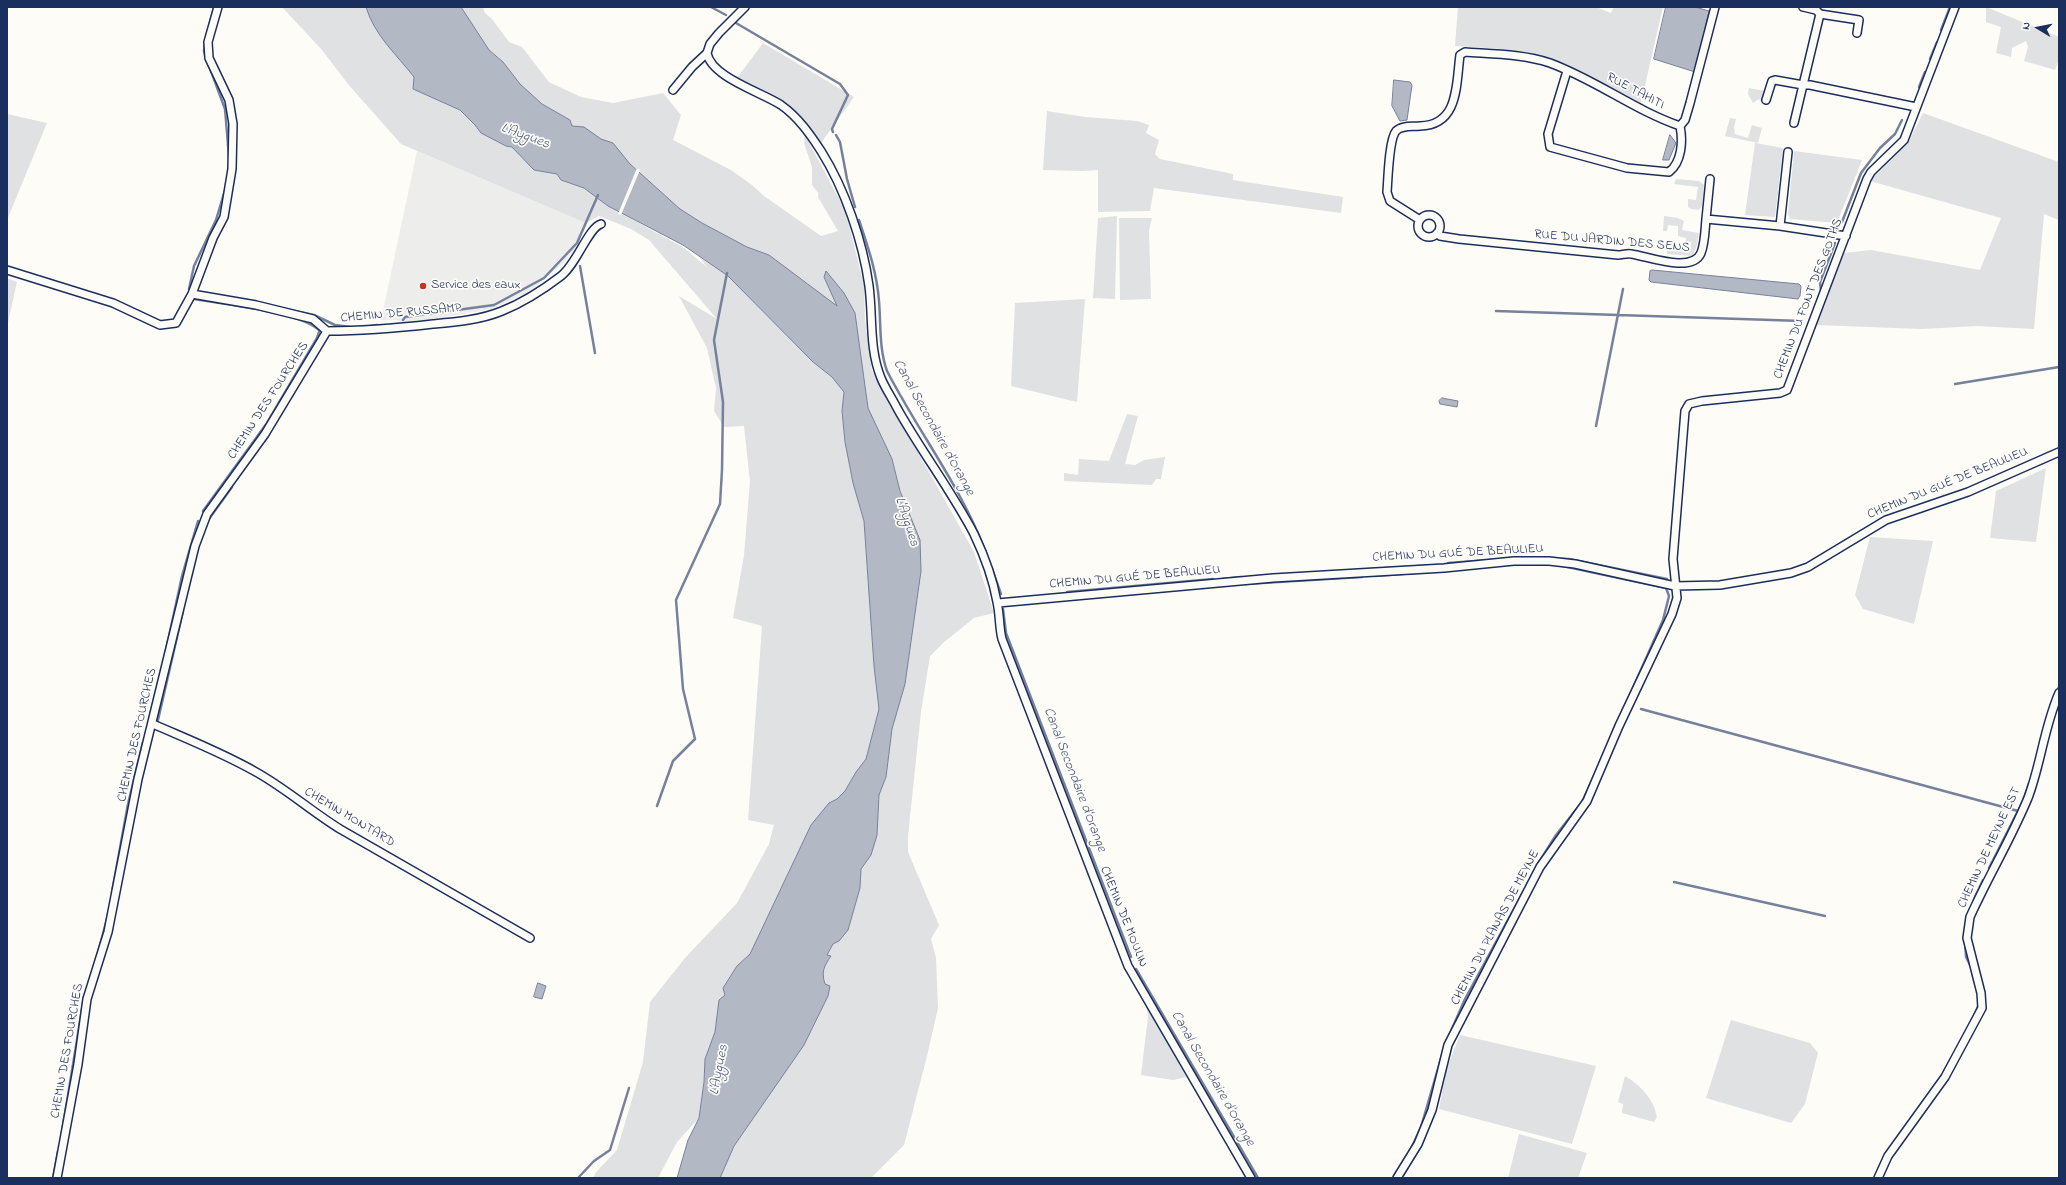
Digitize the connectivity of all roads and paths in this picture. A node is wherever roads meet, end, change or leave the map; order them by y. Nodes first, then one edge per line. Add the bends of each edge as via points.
1 (218, 7) edge
2 (744, 7) edge
3 (1715, 7) edge
4 (1803, 7) edge
5 (1955, 7) edge
6 (1820, 14) junction
7 (1857, 33) dead end
8 (706, 54) junction
9 (1567, 71) junction
10 (1803, 85) junction
11 (673, 90) dead end
12 (1766, 100) dead end
13 (1916, 107) junction
14 (1794, 123) dead end
15 (1680, 126) junction
16 (1788, 152) dead end
17 (1710, 179) dead end
18 (1706, 219) junction
19 (1420, 220) junction
20 (601, 224) dead end
21 (1780, 226) junction
22 (1437, 233) junction
23 (1846, 236) junction
24 (7, 270) edge
25 (192, 294) junction
26 (327, 331) junction
27 (2059, 452) edge
28 (1675, 586) junction
29 (999, 602) junction
30 (2059, 693) edge
31 (153, 724) junction
32 (530, 938) dead end
33 (57, 1178) edge
34 (1251, 1178) edge
35 (1397, 1178) edge
36 (1878, 1178) edge

1 - 25 street via 208,42 209,58 229,100 233,124 232,169 224,217 213,238
2 - 8 street via 710,44
3 - 15 street via 1685,120
4 - 6 street via 1816,10
5 - 13 street, CHEMIN DU FONT DES GOTHS
6 - 7 street via 1859,20
6 - 10 street
8 - 11 street
8 - 29 street, CHEMIN DE MOULIN via 710,64 723,74 781,105 796,118 809,133 833,172 850,214 869,284 873,348 882,379 974,536
9 - 15 street, RUE TAHITI via 1657,118
9 - 15 street via 1548,134 1550,147 1627,168 1669,172 1679,155 1683,139
9 - 19 street, RUE TAHITI via 1532,58 1465,52 1460,55 1454,100 1446,116 1430,125 1407,126 1400,129 1393,140 1388,197 1390,201
10 - 12 street via 1772,81
10 - 13 street
10 - 14 street
13 - 23 street, CHEMIN DU FONT DES GOTHS via 1904,140 1867,179
16 - 21 street
17 - 18 street, RUE DU JARDIN DES SENS
18 - 21 street
18 - 22 street, RUE DU JARDIN DES SENS via 1702,252 1696,260 1688,263 1631,254 1618,256 1459,239 1440,236
19 - 22 street, RUE DU JARDIN DES SENS via 1418,227 1424,236 1431,237
19 - 22 street via 1429,216 1435,218 1439,223
20 - 26 street, CHEMIN DE RUSSAMP via 593,228 571,266 562,276 503,311 469,320 427,325 373,331
21 - 23 street
23 - 28 street, CHEMIN DU FONT DES GOTHS via 1787,390 1780,393 1702,401 1689,404 1685,411 1673,559
24 - 25 street via 114,303 160,325 176,323
25 - 26 street, CHEMIN DE RUSSAMP via 256,305 313,319
26 - 31 street, CHEMIN DES FOURCHES via 265,434 204,520 189,568
27 - 28 street, CHEMIN DU GUÉ DE BEAULIEU via 1968,492 1886,520 1796,571 1720,585
28 - 29 street, CHEMIN DU GUÉ DE BEAULIEU via 1575,564 1514,561 1444,568 1273,578
28 - 35 street, CHEMIN DU PLANAS DE MEYNE via 1677,598 1672,614 1587,801 1540,867 1448,1045 1432,1110 1418,1144
29 - 34 street, CHEMIN DE MOULIN via 1002,639 1125,958
30 - 36 street, CHEMIN DE MEYNE EST via 2027,799 1970,917 1967,938 1981,993 1982,1008 1945,1077 1892,1151
31 - 32 street, CHEMIN MONTARD via 258,772 333,825
31 - 33 street, CHEMIN DES FOURCHES via 138,779 108,932 87,999

